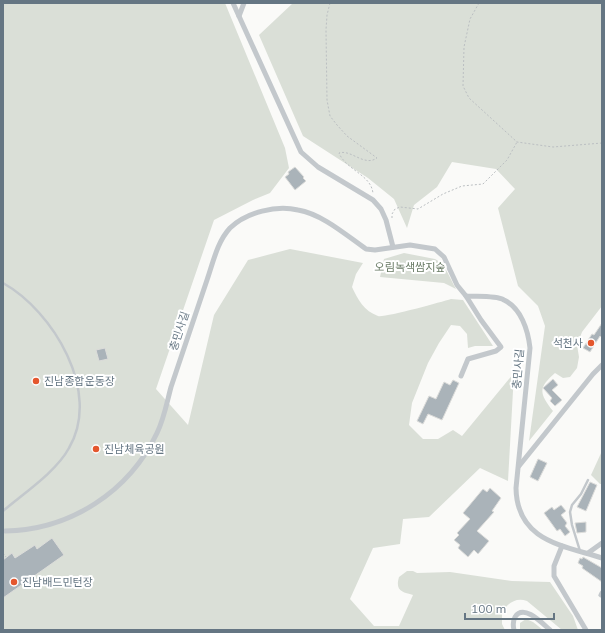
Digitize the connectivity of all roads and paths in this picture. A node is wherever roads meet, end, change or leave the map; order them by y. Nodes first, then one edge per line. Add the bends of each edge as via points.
1 (233, 3) edge
2 (244, 3) edge
3 (330, 3) edge
4 (479, 3) edge
5 (239, 16) junction
6 (517, 142) junction
7 (602, 143) edge
8 (373, 200) junction
9 (392, 219) dead end
10 (393, 247) junction
11 (3, 283) edge
12 (466, 296) junction
13 (602, 365) edge
14 (461, 376) dead end
15 (518, 466) junction
16 (588, 480) dead end
17 (3, 511) edge
18 (4, 532) edge
19 (602, 543) edge
20 (562, 546) junction
21 (580, 551) junction
22 (3, 553) edge
23 (588, 554) junction
24 (6, 557) dead end
25 (602, 558) edge
26 (514, 630) edge
27 (550, 630) edge
28 (586, 630) edge

1 - 5 street
2 - 5 street
3 - 8 path via 326,30 327,100 330,116 347,136 377,158 361,159 344,152 339,153 345,162 369,183
4 - 6 path via 470,19 464,47 464,86 468,98
5 - 8 street via 301,152 318,167
6 - 7 path via 553,147
6 - 9 path via 507,160 483,184 462,186 418,209 400,207 395,209
8 - 10 street via 386,220
10 - 12 street, 충민사길 via 410,244 435,249 444,257 457,285
10 - 18 street, 충민사길 via 366,249 316,216 298,210 279,208 262,211 244,218 230,228 220,244 158,432 144,456 111,494 89,508 48,526
11 - 17 lane via 34,306 57,336 71,366 80,404 74,437 65,454 56,466
12 - 14 street via 501,347 468,360
12 - 15 street, 충민사길 via 503,299 516,309 528,336 530,355
13 - 15 street
15 - 20 street, 충민사길 via 516,496 522,516 537,533
16 - 21 lane via 570,512
19 - 23 street
20 - 21 street, 충민사길
20 - 28 street via 554,566 554,576
21 - 23 street, 충민사길
22 - 24 path
23 - 25 street, 충민사길
26 - 27 street via 515,618 524,612

